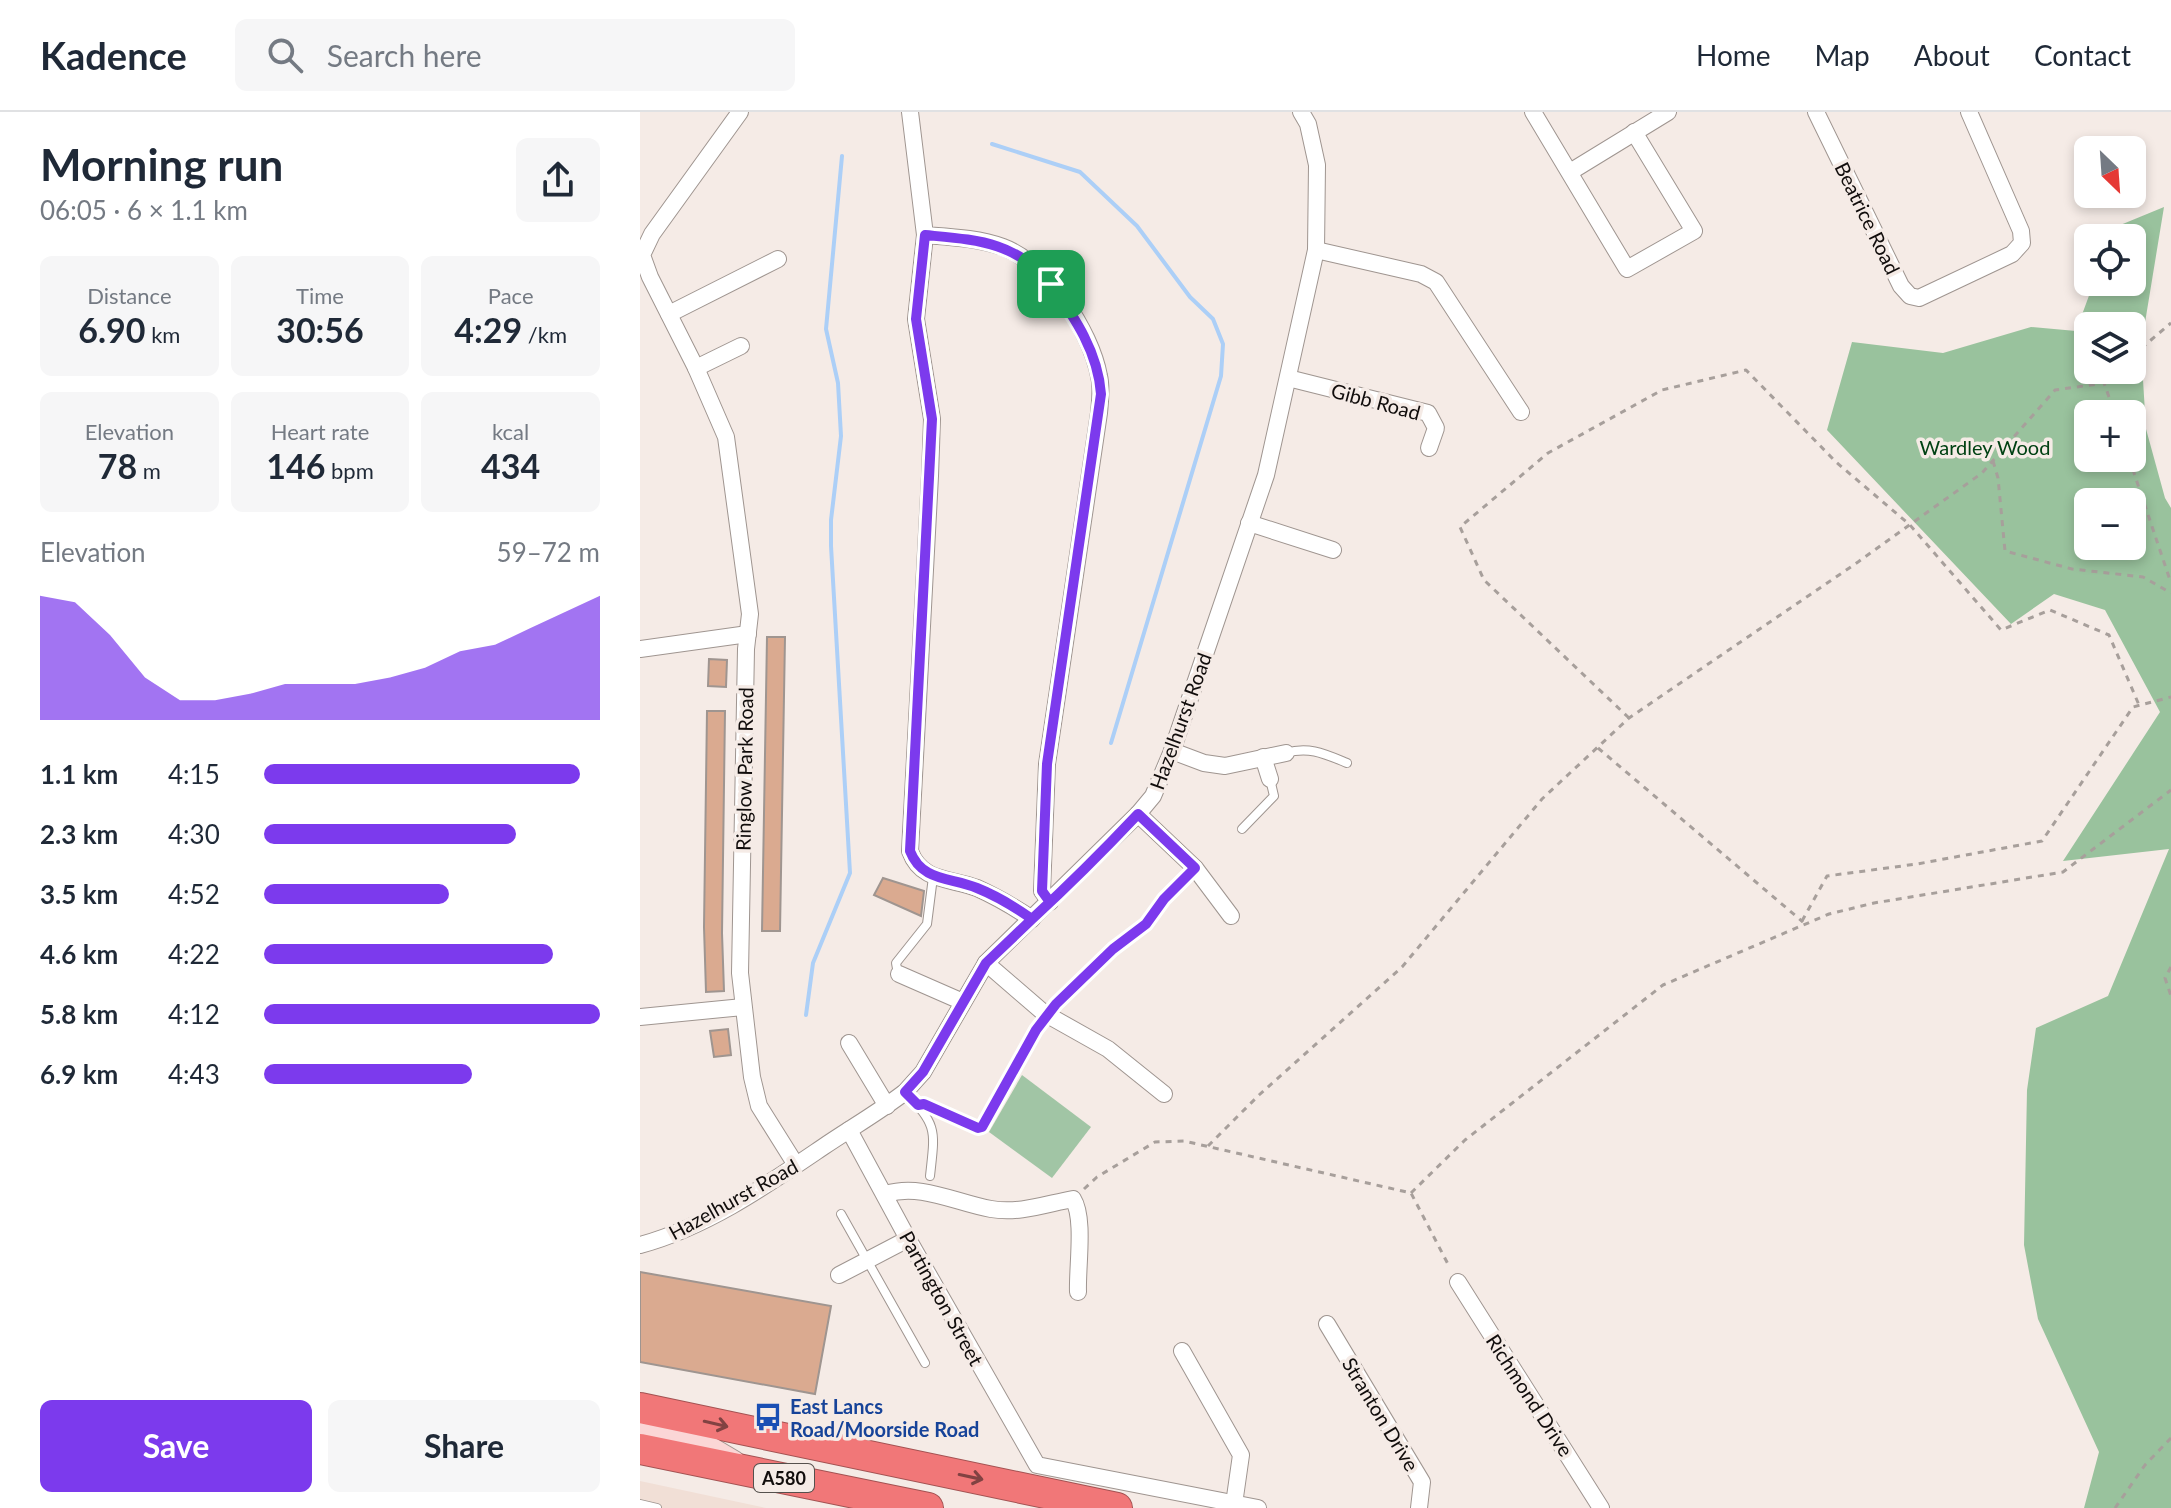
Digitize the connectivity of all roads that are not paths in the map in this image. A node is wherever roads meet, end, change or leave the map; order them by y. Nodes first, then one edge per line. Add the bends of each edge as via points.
1 (740, 112) edge
2 (910, 112) edge
3 (1301, 112) edge
4 (1533, 112) edge
5 (1668, 112) edge
6 (1816, 112) edge
7 (1969, 112) edge
8 (1634, 132) junction
9 (1570, 172) junction
10 (925, 235) junction
11 (1316, 250) junction
12 (778, 259) dead end
13 (669, 314) junction
14 (741, 346) dead end
15 (696, 368) junction
16 (1288, 378) junction
17 (1519, 401) dead end
18 (1429, 448) dead end
19 (1249, 523) junction
20 (1333, 550) dead end
21 (748, 634) junction
22 (640, 649) edge
23 (1172, 751) junction
24 (1286, 753) joint
25 (1263, 757) junction
26 (1347, 763) dead end
27 (1270, 779) joint
28 (1138, 814) junction
29 (1242, 829) dead end
30 (1195, 868) junction
31 (933, 877) junction
32 (1050, 902) junction
33 (1231, 916) dead end
34 (1032, 919) junction
35 (986, 963) junction
36 (899, 974) joint
37 (963, 1002) junction
38 (743, 1007) junction
39 (1047, 1015) junction
40 (640, 1017) edge
41 (849, 1043) dead end
42 (905, 1092) junction
43 (1164, 1094) dead end
44 (918, 1105) junction
45 (887, 1106) junction
46 (849, 1130) junction
47 (796, 1165) junction
48 (930, 1176) dead end
49 (886, 1194) junction
50 (841, 1214) dead end
51 (908, 1239) junction
52 (640, 1245) edge
53 (868, 1260) junction
54 (839, 1275) dead end
55 (1458, 1282) road end
56 (1078, 1292) dead end
57 (1327, 1324) dead end
58 (1182, 1351) dead end
59 (925, 1363) dead end
60 (640, 1408) edge
61 (640, 1432) edge
62 (640, 1449) edge
63 (752, 1472) junction
64 (640, 1504) edge
65 (1234, 1504) junction
66 (657, 1508) edge
67 (928, 1508) edge
68 (1117, 1508) edge
69 (1258, 1508) edge
70 (1419, 1508) edge
71 (1601, 1508) edge

1 - 13 street, Ringlow Park Road via 645,247 643,261
2 - 10 street
3 - 11 street, Hazelhurst Road via 1317,165
4 - 9 street
5 - 8 street
6 - 7 street, Beatrice Road via 1903,290 1919,298 2012,254 2022,243
8 - 9 street
8 - 9 street via 1694,231 1627,269
10 - 31 street via 916,319 932,419 931,462 909,841 913,861
10 - 32 street via 1004,247 1037,267 1076,322 1100,377 1047,764 1042,891
11 - 16 street, Hazelhurst Road
11 - 17 street via 1436,282
12 - 13 street
13 - 15 street, Ringlow Park Road
14 - 15 street
15 - 21 street, Ringlow Park Road via 726,437 750,614
16 - 18 street, Gibb Road via 1428,413 1436,428
16 - 19 street, Hazelhurst Road
19 - 20 street
19 - 23 street, Hazelhurst Road
21 - 22 street
21 - 38 street, Ringlow Park Road
23 - 25 street via 1225,766
23 - 28 street, Hazelhurst Road via 1153,796
24 - 25 street
24 - 26 lane via 1301,748
25 - 27 street
27 - 29 lane via 1274,796
28 - 30 street
28 - 32 street, Hazelhurst Road
30 - 33 street
30 - 39 lane via 1146,924
31 - 34 street via 974,887
31 - 36 lane via 927,924 896,963
32 - 34 street, Hazelhurst Road
34 - 35 street, Hazelhurst Road
35 - 37 street, Hazelhurst Road
35 - 39 street
36 - 37 street
37 - 42 street, Hazelhurst Road via 923,1072
38 - 40 street
38 - 47 street, Ringlow Park Road via 759,1106
39 - 43 street via 1108,1049
39 - 44 lane via 982,1127
41 - 45 street
42 - 44 lane
42 - 45 street, Hazelhurst Road
44 - 48 lane via 935,1134
45 - 46 street, Hazelhurst Road
46 - 47 street, Hazelhurst Road
46 - 49 street, Partington Street
47 - 52 street, Hazelhurst Road via 697,1224
49 - 51 street, Partington Street
49 - 56 street via 920,1192 993,1210 1073,1199 1080,1216 1070,1263
50 - 53 lane
51 - 53 street
51 - 65 street, Partington Street via 1037,1465
53 - 54 street
53 - 59 lane
55 - 71 street, Richmond Drive
57 - 70 street, Stranton Drive via 1422,1482
58 - 65 street via 1241,1455
60 -> 68 highway, A580
61 - 63 street via 707,1446
62 - 63 highway, A580
63 - 67 highway, A580
64 - 66 lane
65 - 69 street

